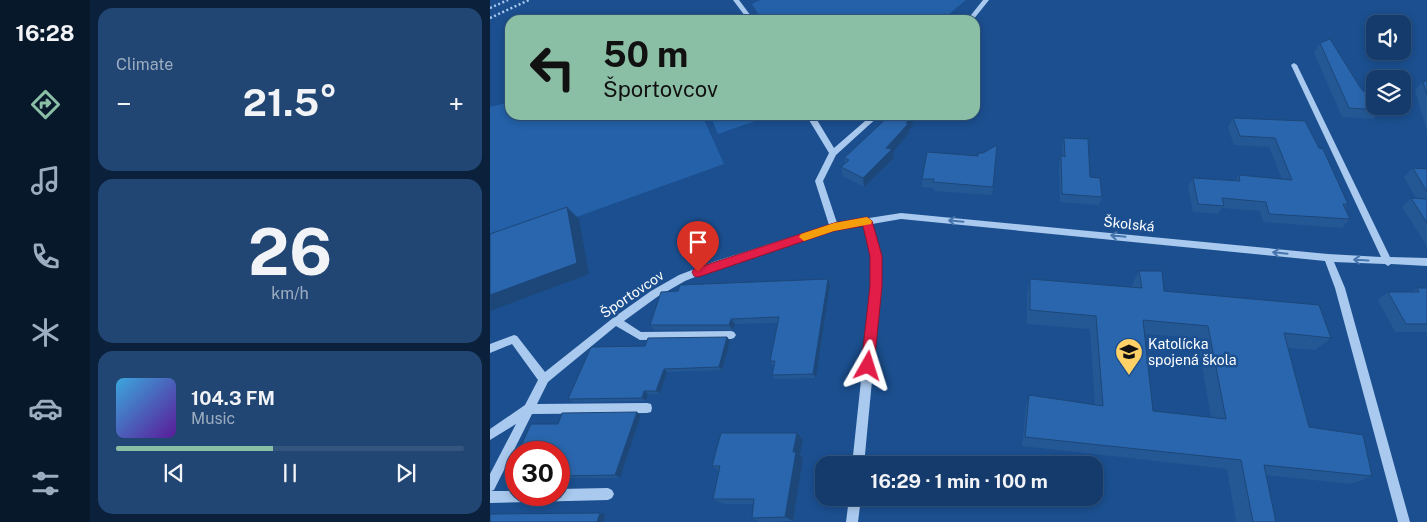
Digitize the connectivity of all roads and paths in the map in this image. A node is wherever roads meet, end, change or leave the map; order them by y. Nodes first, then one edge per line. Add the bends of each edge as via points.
1 (508, 0) edge
2 (528, 0) edge
3 (736, 0) edge
4 (986, 0) edge
5 (490, 8) edge
6 (747, 15) edge
7 (974, 15) edge
8 (490, 18) edge
9 (1294, 65) dead end
10 (813, 120) edge
11 (870, 120) edge
12 (833, 154) junction
13 (867, 221) junction
14 (834, 227) junction
15 (1328, 258) junction
16 (1388, 262) junction
17 (1427, 262) edge
18 (616, 321) junction
19 (731, 335) dead end
20 (490, 349) edge
21 (544, 379) junction
22 (647, 408) dead end
23 (529, 409) junction
24 (490, 435) edge
25 (859, 456) edge
26 (490, 486) edge
27 (608, 494) dead end
28 (490, 497) edge
29 (853, 506) edge
30 (852, 522) edge
31 (1404, 522) edge

1 - 5 path
2 - 8 path
3 - 6 street
4 - 7 street
9 - 16 street
10 - 12 street
11 - 12 street
12 - 14 street via 820,181
13 - 14 street, Športovcov
15 -> 13 street, Školská via 901,216
13 - 25 street via 876,256 876,286
14 - 18 street, Športovcov via 682,278
16 -> 15 street, Školská
15 - 31 street via 1340,288
16 - 17 street, Školská
18 - 19 street via 640,336
18 - 21 street, Športovcov
20 - 21 street via 514,339
21 - 23 street, Športovcov
22 - 23 lane
23 - 24 street, Športovcov
23 - 26 street, Športovcov
27 - 28 lane
29 - 30 street

